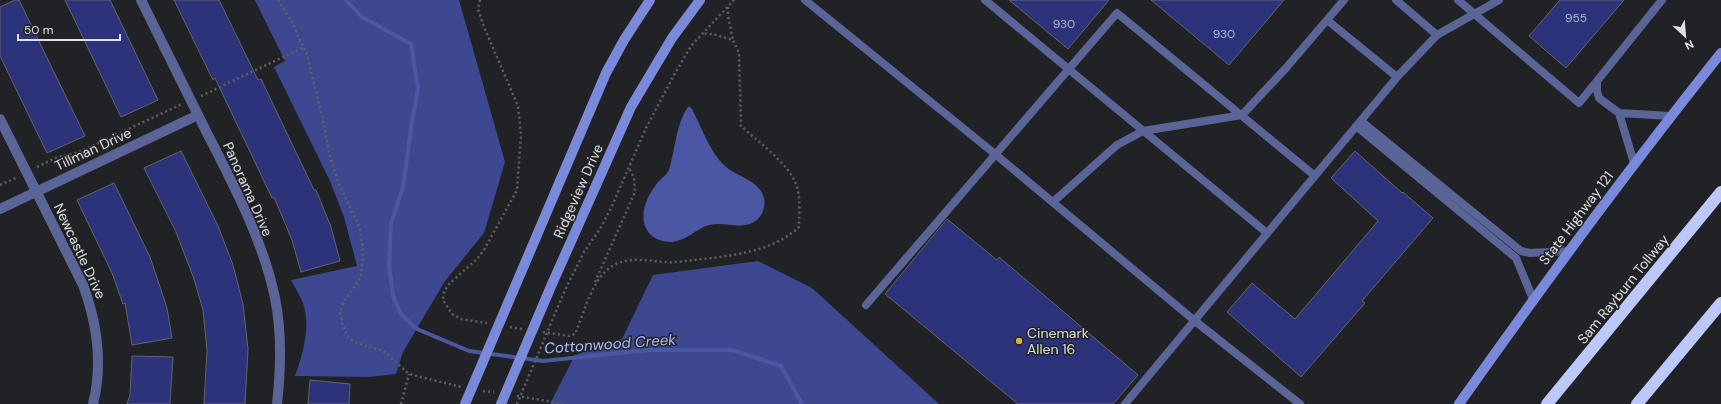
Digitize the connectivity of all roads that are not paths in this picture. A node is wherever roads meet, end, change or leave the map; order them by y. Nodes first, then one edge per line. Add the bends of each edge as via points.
1 (141, 0) edge
2 (650, 0) edge
3 (700, 0) edge
4 (805, 0) edge
5 (985, 0) edge
6 (1344, 0) edge
7 (1396, 0) edge
8 (1458, 0) edge
9 (1499, 0) edge
10 (1662, 0) edge
11 (1475, 14) junction
12 (1327, 20) junction
13 (1437, 35) junction
14 (1721, 53) edge
15 (1068, 70) junction
16 (1397, 77) junction
17 (1597, 81) junction
18 (1619, 113) junction
19 (198, 115) junction
20 (1242, 115) junction
21 (1671, 116) junction
22 (0, 119) edge
23 (1359, 123) junction
24 (1143, 131) junction
25 (995, 154) junction
26 (1634, 163) junction
27 (1315, 176) junction
28 (36, 191) junction
29 (1721, 192) edge
30 (1053, 202) junction
31 (0, 209) edge
32 (1267, 233) junction
33 (1569, 251) junction
34 (1533, 299) junction
35 (1721, 303) edge
36 (866, 305) dead end
37 (1195, 321) junction
38 (93, 404) edge
39 (277, 404) edge
40 (465, 404) edge
41 (501, 404) edge
42 (1125, 404) edge
43 (1300, 404) edge
44 (1459, 404) edge
45 (1548, 404) edge
46 (1637, 404) edge

1 - 19 street, Panorama Drive
2 - 40 main road, Ridgeview Drive via 606,73
3 - 41 main road, Ridgeview Drive via 672,38 631,107
4 - 25 lane
5 - 15 lane
6 - 12 lane
7 - 13 lane
8 - 11 lane
9 - 11 lane
10 - 17 lane
11 - 13 lane
11 - 17 lane via 1579,103
12 - 16 lane
12 - 20 lane
13 - 16 lane
14 - 21 main road, State Highway 121
15 - 20 lane via 1117,13
15 - 24 lane
15 - 25 lane
16 - 23 lane
17 - 18 lane via 1599,98
18 - 21 lane
18 - 26 lane
19 - 28 street, Tillman Drive
19 - 39 street, Panorama Drive via 235,188 262,256 275,298 280,337
20 - 24 lane
20 - 27 lane
21 - 26 main road, State Highway 121
22 - 28 street, Newcastle Drive
23 - 27 lane
23 - 33 lane via 1521,251
23 - 34 lane via 1516,258
24 - 30 lane via 1117,146
24 - 32 lane
25 - 30 lane
25 - 36 lane
26 - 33 main road, State Highway 121
27 - 32 lane
28 - 31 street, Tillman Drive
28 - 38 street, Newcastle Drive via 83,285 92,309 98,342 98,373
29 - 45 highway, Sam Rayburn Tollway
30 - 37 lane
32 - 37 lane
33 - 34 main road, State Highway 121
34 - 44 main road, State Highway 121
35 - 46 highway
37 - 42 lane
37 - 43 lane

